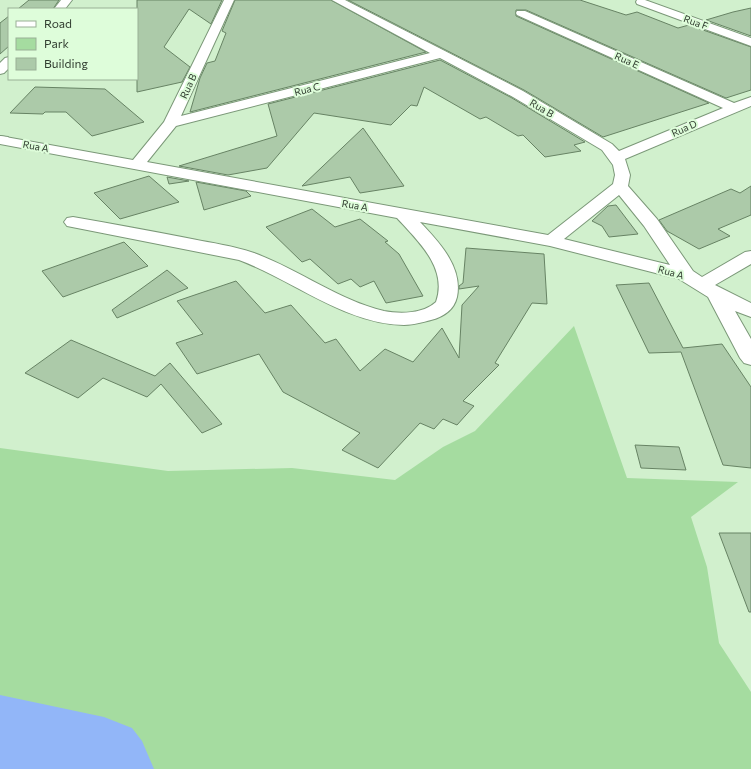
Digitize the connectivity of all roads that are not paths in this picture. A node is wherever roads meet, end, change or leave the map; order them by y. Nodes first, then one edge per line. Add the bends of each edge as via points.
1 (67, 0) edge
2 (229, 0) edge
3 (337, 0) edge
4 (641, 2) dead end
5 (59, 8) edge
6 (521, 12) dead end
7 (751, 42) edge
8 (442, 54) junction
9 (8, 62) edge
10 (0, 70) edge
11 (751, 101) edge
12 (732, 107) junction
13 (171, 124) junction
14 (1, 140) edge
15 (618, 157) junction
16 (136, 165) junction
17 (620, 186) junction
18 (403, 214) junction
19 (73, 222) dead end
20 (551, 241) junction
21 (751, 256) edge
22 (701, 285) junction
23 (751, 311) edge
24 (751, 358) edge

1 - 5 street
2 - 13 street, Rua B
3 - 8 street, Rua B
4 - 7 street, Rua F
6 - 12 street, Rua E
8 - 13 street, Rua C
8 - 15 street, Rua B via 518,94 607,147
9 - 10 street
11 - 12 street, Rua D
12 - 15 street, Rua D
13 - 16 street, Rua B
14 - 16 street, Rua A
15 - 17 street via 624,177
16 - 18 street, Rua A
17 - 20 street
17 - 22 street
18 - 19 street via 445,267 449,286 446,302 434,313 418,319 382,318 281,270 246,257
18 - 20 street, Rua A
20 - 22 street, Rua A
21 - 22 street
22 - 23 street, Rua A
22 - 24 street

